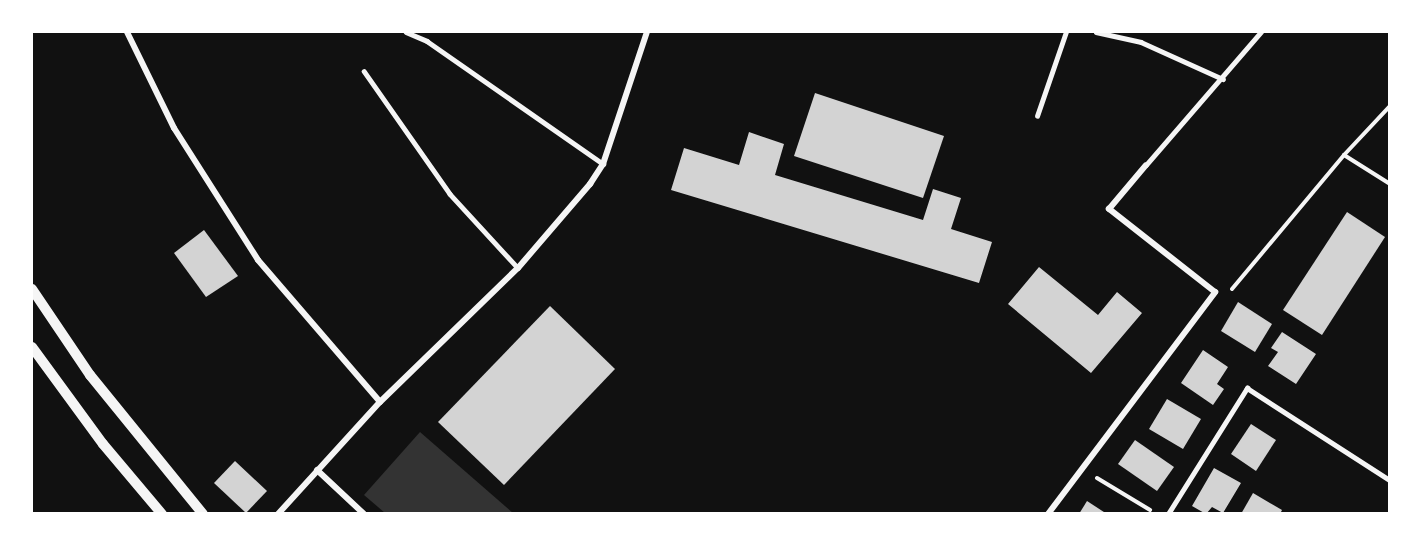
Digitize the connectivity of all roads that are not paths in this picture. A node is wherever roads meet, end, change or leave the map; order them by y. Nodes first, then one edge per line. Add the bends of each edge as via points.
1 (127, 32) edge
2 (406, 32) edge
3 (647, 32) edge
4 (1066, 32) edge
5 (1096, 32) edge
6 (1261, 32) edge
7 (364, 71) dead end
8 (1223, 79) junction
9 (1037, 116) dead end
10 (603, 164) junction
11 (1146, 165) joint
12 (518, 268) junction
13 (32, 289) edge
14 (32, 346) edge
15 (380, 402) junction
16 (317, 470) junction
17 (1389, 480) edge
18 (162, 513) edge
19 (203, 513) edge
20 (278, 513) edge
21 (364, 513) edge
22 (1048, 513) edge
23 (1168, 513) edge

1 - 15 street via 174,128 258,260
2 - 10 lane via 427,41
3 - 10 street
4 - 9 lane
5 - 8 lane via 1142,42
6 - 8 lane
7 - 12 lane via 450,194
8 - 11 lane
10 - 12 street
11 - 22 street via 1108,209 1215,292
12 - 15 street
13 - 19 street via 90,375
14 - 18 street via 103,444
15 - 16 street
16 - 20 street
16 - 21 street
17 - 23 lane via 1247,387

